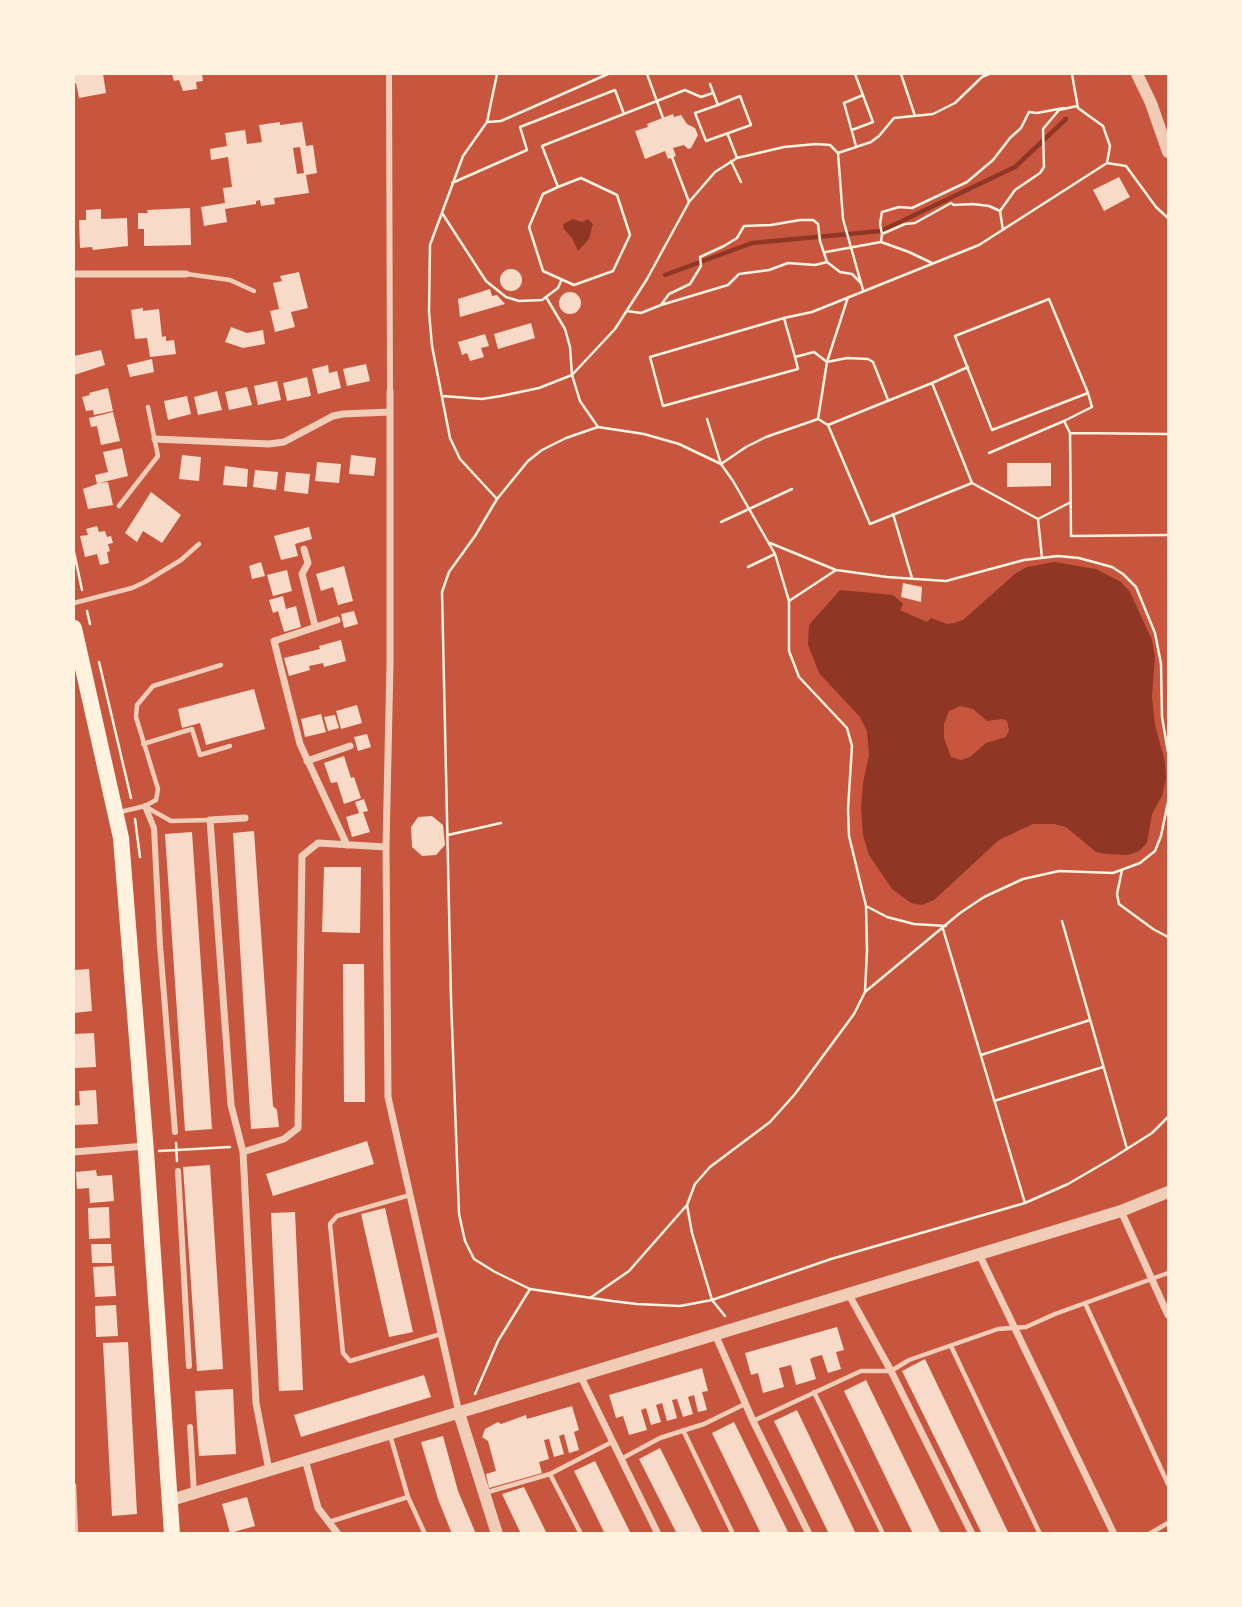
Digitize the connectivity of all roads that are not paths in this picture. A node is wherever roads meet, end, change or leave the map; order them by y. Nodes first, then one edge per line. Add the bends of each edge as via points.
1 (389, 74) edge
2 (1137, 74) edge
3 (1168, 152) edge
4 (74, 274) edge
5 (186, 274) joint
6 (254, 291) dead end
7 (390, 391) joint
8 (148, 407) dead end
9 (390, 412) junction
10 (155, 439) junction
11 (119, 506) dead end
12 (199, 544) dead end
13 (304, 549) dead end
14 (74, 603) edge
15 (337, 620) dead end
16 (315, 626) junction
17 (74, 628) edge
18 (221, 665) dead end
19 (143, 744) junction
20 (230, 746) dead end
21 (350, 746) dead end
22 (307, 761) junction
23 (145, 806) junction
24 (115, 813) junction
25 (245, 818) dead end
26 (210, 820) junction
27 (347, 845) junction
28 (386, 848) junction
29 (175, 1132) dead end
30 (145, 1146) junction
31 (243, 1149) junction
32 (74, 1152) edge
33 (178, 1171) dead end
34 (1168, 1192) edge
35 (410, 1195) junction
36 (1121, 1211) junction
37 (979, 1254) junction
38 (1168, 1273) edge
39 (1152, 1280) junction
40 (848, 1293) junction
41 (1085, 1303) junction
42 (1168, 1315) edge
43 (1015, 1327) junction
44 (441, 1334) junction
45 (715, 1334) junction
46 (951, 1346) junction
47 (189, 1366) dead end
48 (891, 1371) junction
49 (580, 1376) junction
50 (814, 1392) junction
51 (746, 1404) junction
52 (463, 1412) junction
53 (753, 1421) junction
54 (190, 1427) dead end
55 (683, 1430) junction
56 (390, 1434) junction
57 (612, 1441) junction
58 (621, 1458) junction
59 (304, 1459) junction
60 (269, 1470) junction
61 (550, 1474) junction
62 (1168, 1484) edge
63 (74, 1485) edge
64 (194, 1493) junction
65 (483, 1494) junction
66 (408, 1497) junction
67 (168, 1501) junction
68 (329, 1522) junction
69 (1168, 1523) edge
70 (76, 1534) edge
71 (172, 1534) edge
72 (338, 1534) edge
73 (425, 1534) edge
74 (496, 1534) edge
75 (581, 1534) edge
76 (658, 1534) edge
77 (733, 1534) edge
78 (809, 1534) edge
79 (883, 1534) edge
80 (972, 1534) edge
81 (1040, 1534) edge
82 (1114, 1534) edge
83 (1149, 1534) edge

1 - 7 street
2 - 3 street
4 - 5 street
5 - 6 lane via 230,280
7 - 9 street
8 - 10 lane
9 - 10 street via 333,416 284,442 269,444
9 - 28 street
10 - 11 lane via 158,456
12 - 14 lane via 145,582
13 - 16 street via 308,563 302,574
15 - 16 street
16 - 22 street via 274,641
17 - 24 main road
18 - 19 lane via 153,686 144,695 136,717
19 - 20 lane via 192,729 200,755
19 - 23 lane via 159,789 156,800
21 - 22 street
22 - 27 street
23 - 24 lane
23 - 26 lane via 171,821
23 - 29 street via 154,828
24 - 30 main road via 121,838
25 - 26 street
26 - 31 street via 231,1105
27 - 28 street
27 - 31 street via 318,843 302,856 298,1128 284,1139
28 - 35 street via 388,1097
30 - 32 street
30 - 67 main road
31 - 60 street via 256,1403
33 - 47 street
34 - 36 street
35 - 44 street
35 - 44 lane via 337,1216 330,1224 343,1353 350,1362
36 - 37 street
36 - 39 street
37 - 40 street
37 - 43 street
38 - 39 lane
39 - 41 lane
39 - 42 street
40 - 45 street
40 - 48 street
41 - 43 lane
41 - 62 lane
43 - 46 lane
43 - 82 street
44 - 52 street
45 - 49 street
45 - 51 street
46 - 48 lane
46 - 81 lane
48 - 50 lane via 862,1371
48 - 80 street
49 - 52 street
49 - 57 street
50 - 53 lane
50 - 79 lane
51 - 53 street
51 - 55 lane
52 - 56 street
52 - 65 street
53 - 78 street
54 - 64 street
55 - 58 lane
55 - 77 lane
56 - 59 street
56 - 66 lane
57 - 58 street
57 - 61 lane
58 - 76 street
59 - 60 street
59 - 68 street via 318,1508
60 - 64 street
61 - 65 lane
61 - 75 lane
63 - 70 lane
64 - 67 street
65 - 74 street
66 - 68 lane
66 - 73 lane
67 - 71 main road
68 - 72 street
69 - 83 lane

